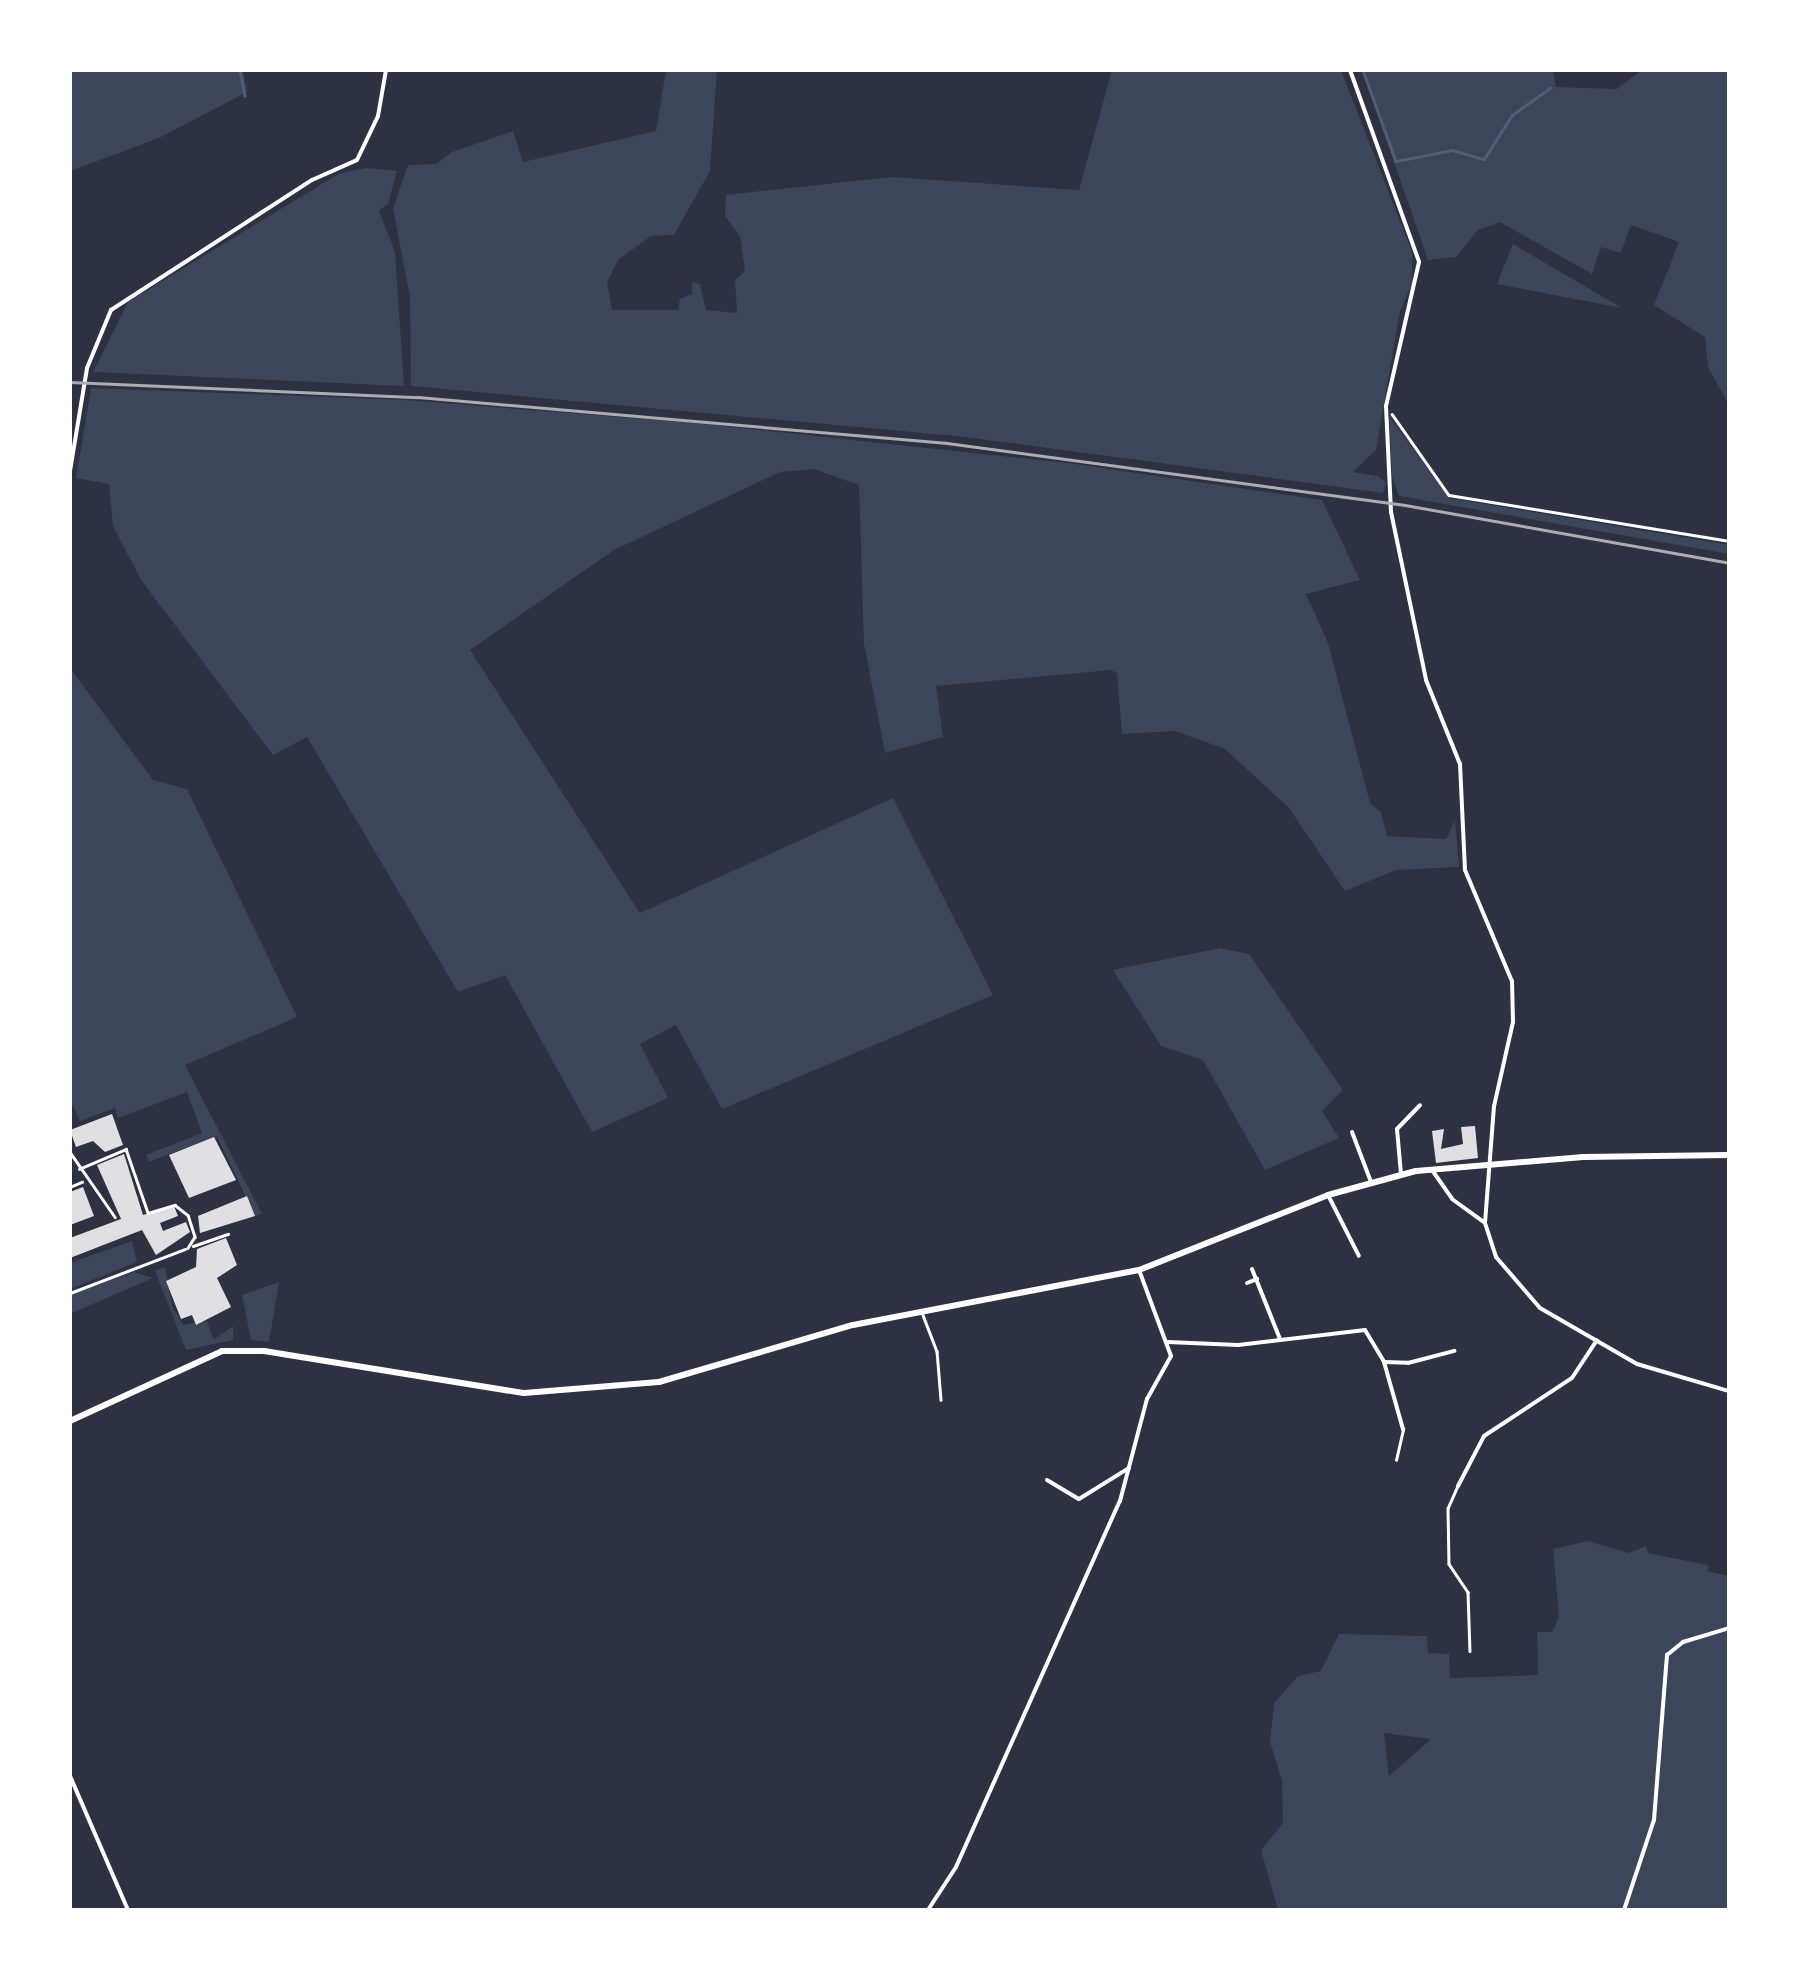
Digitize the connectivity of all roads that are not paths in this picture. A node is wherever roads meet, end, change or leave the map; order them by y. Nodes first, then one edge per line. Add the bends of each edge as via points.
1 (386, 70) edge
2 (1350, 70) edge
3 (70, 471) edge
4 (1420, 1106) dead end
5 (1352, 1132) dead end
6 (70, 1152) edge
7 (1729, 1156) edge
8 (1492, 1162) junction
9 (78, 1168) junction
10 (1432, 1170) junction
11 (1402, 1175) junction
12 (85, 1180) junction
13 (1371, 1182) junction
14 (70, 1187) edge
15 (1328, 1195) junction
16 (114, 1217) dead end
17 (1485, 1223) junction
18 (228, 1234) dead end
19 (188, 1248) junction
20 (1359, 1256) dead end
21 (1252, 1269) dead end
22 (1139, 1270) junction
23 (1256, 1279) junction
24 (1247, 1284) dead end
25 (70, 1293) edge
26 (922, 1313) junction
27 (1280, 1339) junction
28 (1597, 1340) junction
29 (1168, 1342) junction
30 (1454, 1350) dead end
31 (1384, 1362) junction
32 (1729, 1390) edge
33 (941, 1400) dead end
34 (70, 1421) edge
35 (1403, 1429) joint
36 (1396, 1460) dead end
37 (1128, 1468) junction
38 (1047, 1480) dead end
39 (1458, 1486) joint
40 (1729, 1628) edge
41 (1470, 1651) dead end
42 (70, 1776) edge
43 (128, 1910) edge
44 (928, 1910) edge
45 (1624, 1910) edge

1 - 3 street via 378,116 357,160 312,180 112,310 87,368
2 - 8 street via 1419,262 1386,406 1391,512 1426,680 1460,764 1464,870 1512,981 1511,1033 1490,1129
4 - 11 street via 1397,1129
5 - 13 street
6 - 9 lane
7 - 8 main road
8 - 10 main road
8 - 17 street
9 - 12 lane
9 - 19 lane via 126,1149 148,1213 175,1205 188,1215 196,1237
10 - 11 main road
10 - 17 street via 1452,1199
11 - 13 main road
12 - 14 lane
12 - 16 lane
13 - 15 main road
15 - 20 street
15 - 22 main road
17 - 28 street via 1496,1257 1526,1294
18 - 19 lane
19 - 25 lane
21 - 23 street
22 - 26 main road
22 - 29 street
23 - 24 street
23 - 27 street
26 - 33 lane via 937,1351
26 - 34 main road via 811,1336 659,1382 578,1392 473,1389 264,1351 222,1351
27 - 29 street
27 - 31 street via 1366,1330
28 - 32 street via 1638,1364
28 - 39 street via 1572,1378 1484,1436
29 - 37 street via 1171,1356 1148,1399
30 - 31 street via 1408,1364
31 - 35 street
35 - 36 lane
37 - 38 street via 1080,1499
37 - 44 street via 1120,1501 956,1867
39 - 41 lane via 1448,1508 1449,1564 1468,1592
40 - 45 street via 1683,1642 1667,1655 1654,1820
42 - 43 street

